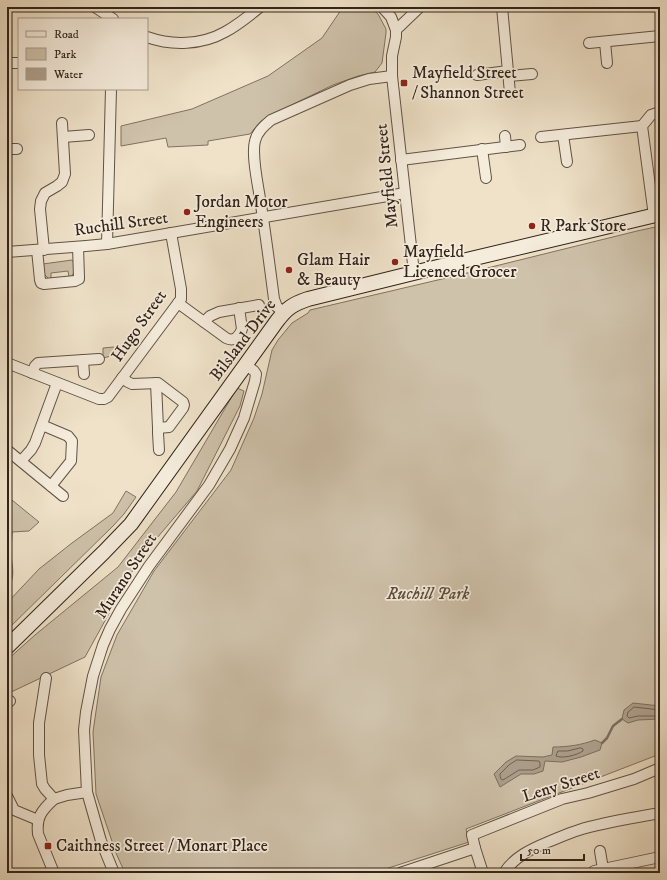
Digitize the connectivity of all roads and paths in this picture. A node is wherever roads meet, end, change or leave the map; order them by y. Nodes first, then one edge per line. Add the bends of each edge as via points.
1 (95, 7) edge
2 (382, 7) edge
3 (420, 7) edge
4 (502, 7) edge
5 (258, 8) edge
6 (112, 18) edge
7 (396, 30) junction
8 (660, 36) edge
9 (148, 37) edge
10 (605, 42) junction
11 (589, 43) dead end
12 (7, 63) edge
13 (18, 63) edge
14 (607, 63) dead end
15 (508, 74) junction
16 (532, 74) dead end
17 (477, 75) dead end
18 (392, 76) junction
19 (112, 90) edge
20 (510, 93) dead end
21 (660, 112) edge
22 (62, 123) dead end
23 (642, 126) junction
24 (89, 135) dead end
25 (564, 135) junction
26 (505, 136) dead end
27 (541, 137) dead end
28 (63, 138) junction
29 (520, 145) dead end
30 (506, 147) junction
31 (482, 150) junction
32 (401, 160) junction
33 (567, 162) dead end
34 (486, 178) dead end
35 (405, 194) junction
36 (657, 215) edge
37 (263, 217) junction
38 (171, 233) junction
39 (107, 244) junction
40 (78, 247) junction
41 (40, 250) junction
42 (7, 252) edge
43 (414, 273) junction
44 (178, 303) junction
45 (259, 305) dead end
46 (239, 308) junction
47 (284, 312) junction
48 (204, 322) junction
49 (99, 359) dead end
50 (83, 360) junction
51 (7, 363) edge
52 (246, 365) junction
53 (32, 373) junction
54 (84, 374) dead end
55 (122, 378) junction
56 (57, 383) junction
57 (156, 383) junction
58 (42, 425) junction
59 (158, 428) junction
60 (7, 450) edge
61 (158, 450) dead end
62 (21, 461) junction
63 (51, 486) junction
64 (63, 496) dead end
65 (7, 647) edge
66 (46, 678) dead end
67 (660, 768) edge
68 (87, 792) junction
69 (7, 796) edge
70 (54, 799) junction
71 (660, 813) edge
72 (38, 820) junction
73 (475, 848) junction
74 (600, 851) dead end
75 (660, 857) edge
76 (54, 873) edge
77 (114, 873) edge
78 (400, 873) edge
79 (483, 873) edge
80 (504, 873) edge

1 - 6 street
2 - 7 street via 391,17
3 - 7 street
4 - 15 street
5 - 9 street via 226,32 208,39 176,43
7 - 18 street, Mayfield Street
8 - 10 street
10 - 11 street
10 - 14 street
12 - 13 street
15 - 16 street
15 - 17 street
15 - 20 street
18 - 32 street, Mayfield Street
18 - 37 street via 363,80 350,85 271,120 263,127 257,136 253,151
19 - 39 street
21 - 23 street via 651,115
22 - 28 street
23 - 25 street
23 - 36 street
24 - 28 street
25 - 27 street
25 - 33 street
26 - 30 street
28 - 41 street via 66,168 59,184 42,198
29 - 30 street
30 - 31 street
31 - 32 street
31 - 34 street
32 - 35 street, Mayfield Street
35 - 37 street, Ruchill Street
35 - 43 street, Mayfield Street
36 - 43 main road, Bilsland Drive
37 - 38 street, Ruchill Street
37 - 47 street via 274,300 277,307
38 - 39 street, Ruchill Street
38 - 44 street, Hugo Street via 181,292
39 - 40 street, Ruchill Street
40 - 41 street, Ruchill Street
40 - 41 street via 79,279 44,284 40,280
41 - 42 street, Ruchill Street
43 - 47 main road, Bilsland Drive via 308,299
44 - 48 street
44 - 55 street, Hugo Street
45 - 46 street
46 - 48 street via 219,312
46 - 48 street via 242,329 235,339 228,339
47 - 52 main road, Bilsland Drive
49 - 50 street
50 - 53 street via 38,364
50 - 54 street
51 - 53 street
52 - 65 main road, Bilsland Drive via 131,524
52 - 68 street, Murano Street via 256,374 256,381 244,418 230,449 205,490 127,597 103,646 93,676 86,712 84,736
53 - 56 street
55 - 56 street, Hugo Street via 108,396 101,399
55 - 57 street via 132,384
56 - 58 street
57 - 59 street
57 - 59 street via 184,404 170,426
58 - 62 street via 34,446
58 - 63 street via 70,437 72,441 71,461
59 - 61 street
60 - 62 street
62 - 63 street
63 - 64 street
66 - 70 street via 39,696 40,763 42,784
67 - 73 street, Leny Street via 634,779 562,799 472,834
68 - 70 street
68 - 77 street, Murano Street via 101,841
69 - 72 street via 14,810
70 - 72 street via 46,806
71 - 80 street via 572,832 524,853
72 - 76 street via 38,834
73 - 78 street
73 - 79 street
74 - 75 street via 599,870

